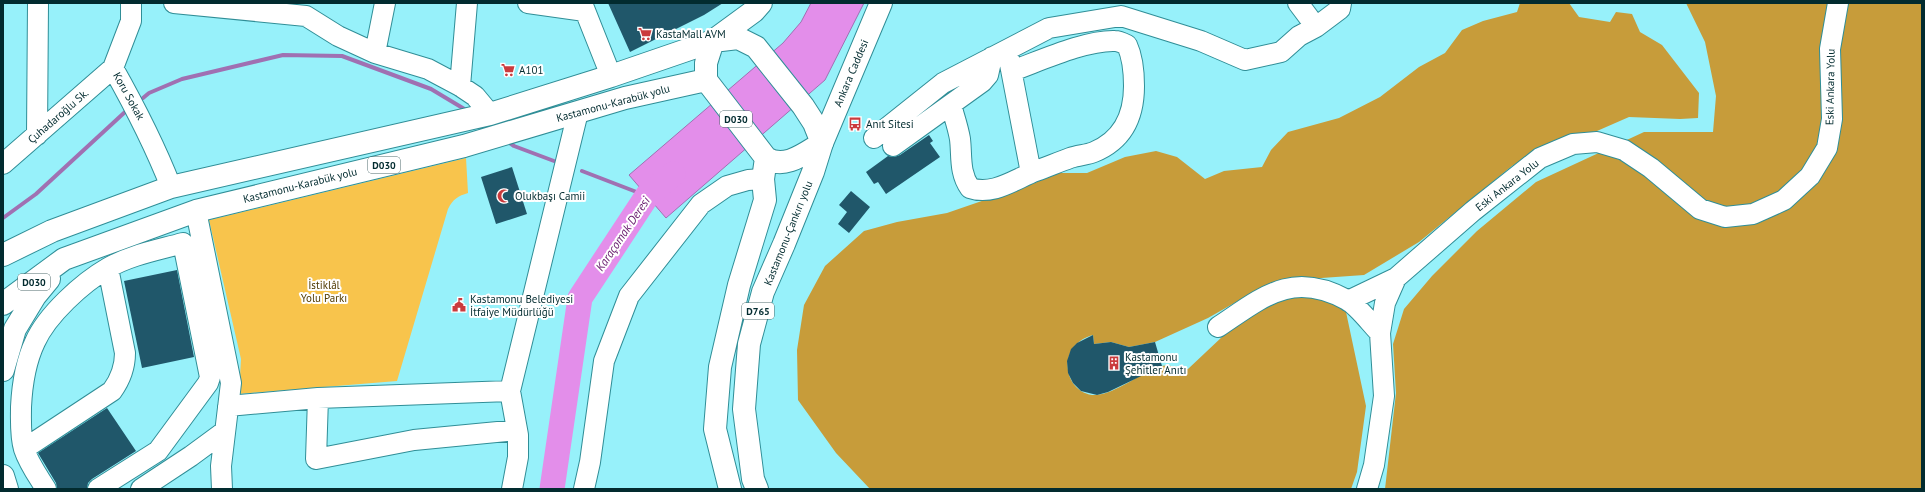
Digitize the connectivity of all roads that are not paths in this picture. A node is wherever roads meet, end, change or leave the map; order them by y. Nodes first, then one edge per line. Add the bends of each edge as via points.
1 (38, 3) edge
2 (131, 3) edge
3 (174, 3) edge
4 (384, 3) edge
5 (467, 3) edge
6 (528, 3) edge
7 (761, 3) edge
8 (881, 3) edge
9 (1298, 3) edge
10 (1341, 3) edge
11 (1838, 3) edge
12 (584, 7) edge
13 (1316, 27) junction
14 (713, 41) junction
15 (375, 53) junction
16 (1000, 53) junction
17 (113, 68) junction
18 (1012, 71) junction
19 (611, 76) junction
20 (706, 80) junction
21 (460, 86) junction
22 (951, 105) junction
23 (578, 112) junction
24 (490, 114) junction
25 (37, 134) junction
26 (874, 138) dead end
27 (822, 143) junction
28 (893, 146) dead end
29 (766, 158) junction
30 (3, 164) edge
31 (1031, 173) junction
32 (763, 179) junction
33 (171, 187) junction
34 (196, 211) junction
35 (192, 240) junction
36 (3, 255) edge
37 (64, 259) junction
38 (108, 268) junction
39 (1396, 278) junction
40 (1348, 301) junction
41 (3, 304) edge
42 (1218, 327) dead end
43 (1380, 333) junction
44 (3, 370) edge
45 (510, 391) junction
46 (318, 398) junction
47 (228, 406) junction
48 (517, 430) junction
49 (225, 431) junction
50 (24, 448) junction
51 (46, 489) edge
52 (98, 489) edge
53 (141, 489) edge
54 (222, 489) edge
55 (512, 489) edge
56 (584, 489) edge
57 (730, 489) edge
58 (757, 489) edge
59 (1366, 489) edge

1 - 25 street
2 - 17 street, Koru Sokak via 131,20
3 - 15 street via 306,16 338,36
4 - 15 street
5 - 21 street
6 - 12 street
7 - 14 main road
8 - 27 main road, Ankara Caddesi
9 - 13 street
10 - 13 street via 1340,9
11 - 39 street, Eski Ankara Yolu via 1830,49 1832,119 1827,148 1810,176 1784,200 1753,214 1725,217 1700,210 1651,168 1624,150 1597,142 1573,144 1540,158
12 - 19 street
13 - 16 street via 1281,52 1245,60 1201,41 1121,16 1049,28
14 - 19 main road
14 - 20 main road via 706,63
14 - 27 main road via 738,38 756,48 803,106 814,123
15 - 21 street via 428,69
16 - 18 street
16 - 22 street via 988,75
16 - 26 street via 943,83
17 - 25 street, Çuhadaroğlu Sk.
17 - 33 street, Koru Sokak via 147,130
18 - 31 street
18 - 31 street via 1096,43 1116,41 1127,45 1131,53 1134,78 1133,109 1112,142 1094,152 1071,157
19 - 24 main road
20 - 23 main road, Kastamonu-Karabük yolu / D030 via 625,98
20 - 29 main road, D030
21 - 24 street via 475,96
22 - 28 street
22 - 31 street via 960,139 962,167 970,188 994,188
23 - 34 main road, Kastamonu-Karabük yolu / D030 via 464,146
23 - 45 street
24 - 33 main road
25 - 30 street, Çuhadaroğlu Sk.
27 - 29 main road via 790,161 772,162
27 - 58 main road, Kastamonu-Çankırı yolu / D765 via 763,292 748,344 744,409 753,479
29 - 32 main road, D765
32 - 56 street via 727,186 701,204 629,296 604,360
32 - 57 main road, D765 via 765,200 739,285 720,367 715,429
33 - 36 main road via 52,231
34 - 35 street
34 - 37 main road, Kastamonu-Karabük yolu / D030
35 - 38 street
35 - 47 street via 231,383
35 - 52 street via 210,377 208,383 158,451
37 - 41 main road, Kastamonu-Karabük yolu / D030
37 - 44 main road via 35,296 15,329
38 - 50 street via 88,282 55,313 35,342 22,394 21,434
38 - 50 street via 125,353 125,362 117,384 112,391
39 - 40 street
39 - 43 street, Eski Ankara Yolu via 1385,303
40 - 42 street via 1313,287 1284,288 1267,294
40 - 43 street
43 - 59 street, Eski Ankara Yolu via 1384,396 1374,465
45 - 46 street
45 - 48 street
46 - 47 street
46 - 48 street via 316,460 414,440
47 - 49 street
48 - 55 street via 518,456
49 - 53 street
49 - 54 street via 221,466
50 - 51 street

